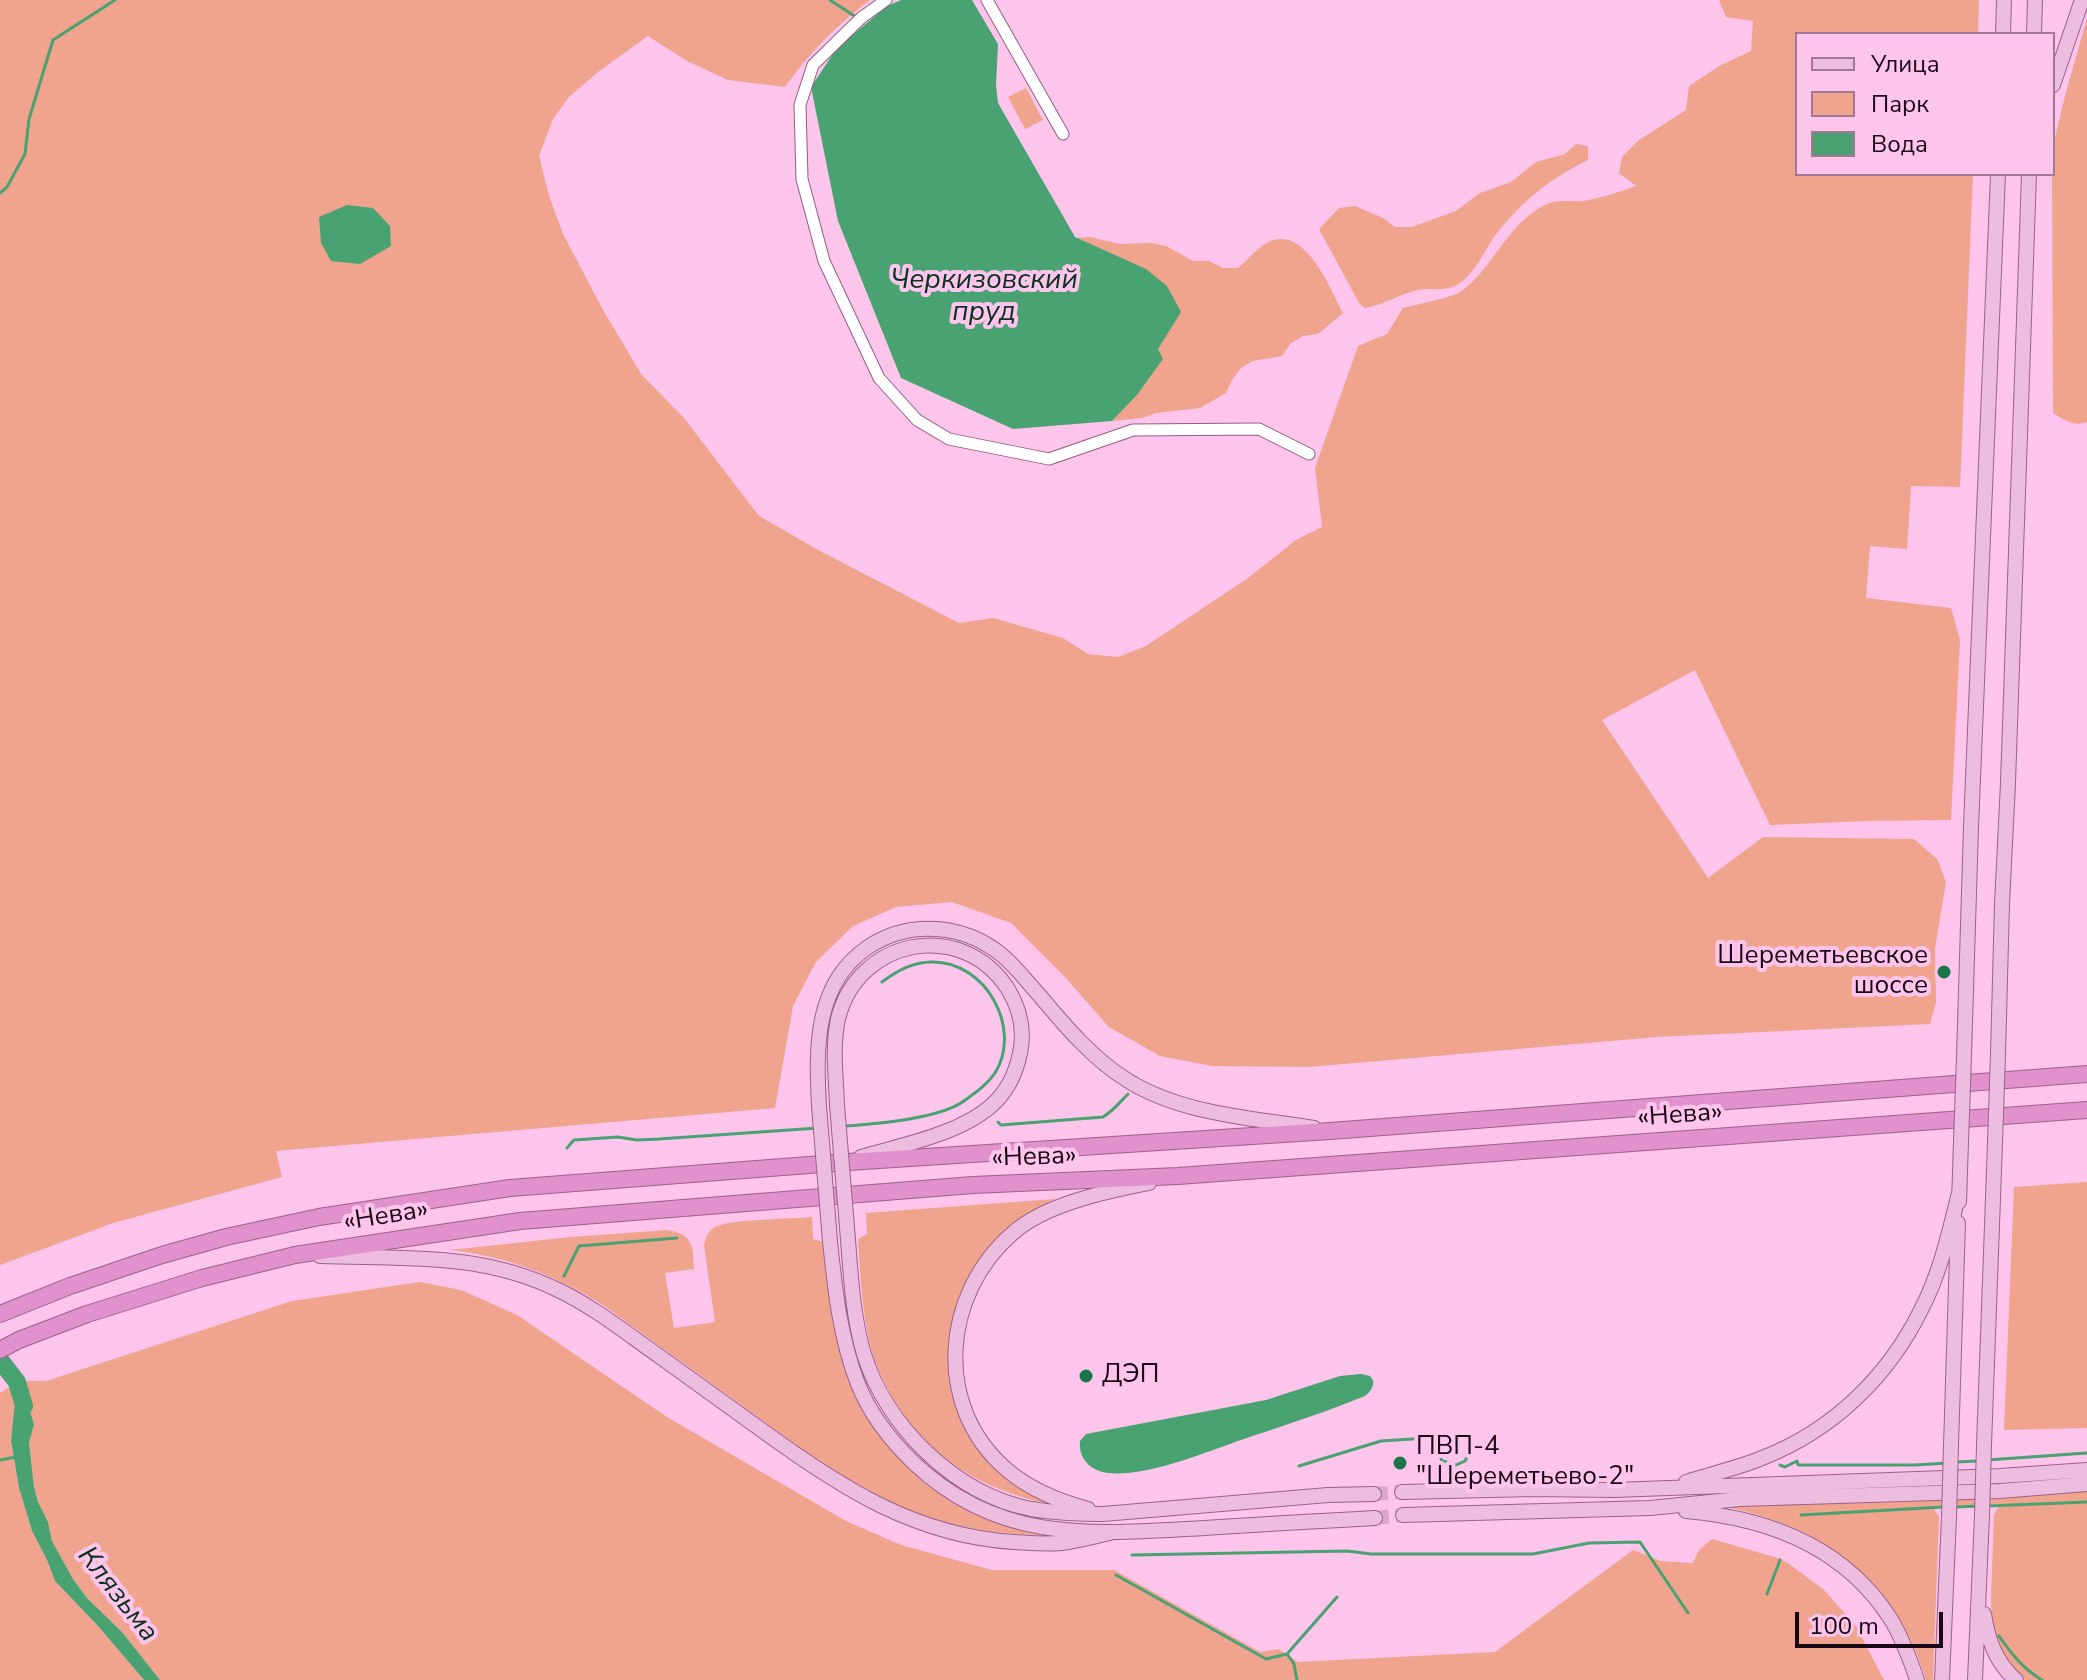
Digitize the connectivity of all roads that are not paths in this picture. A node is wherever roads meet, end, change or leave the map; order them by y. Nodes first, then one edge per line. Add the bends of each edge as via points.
1 (886, 0) edge
2 (987, 0) edge
3 (2004, 0) edge
4 (2035, 0) edge
5 (2082, 0) edge
6 (2003, 32) edge
7 (2034, 32) edge
8 (2055, 79) edge
9 (1063, 134) dead end
10 (1998, 176) edge
11 (2031, 176) edge
12 (1309, 454) dead end
13 (2087, 1074) edge
14 (2087, 1110) edge
15 (1330, 1131) junction
16 (848, 1162) junction
17 (1178, 1176) junction
18 (1959, 1193) junction
19 (295, 1255) junction
20 (0, 1314) edge
21 (0, 1350) edge
22 (2087, 1470) edge
23 (2087, 1484) edge
24 (1666, 1488) junction
25 (1402, 1492) tunnel mouth
26 (1374, 1494) tunnel mouth
27 (1650, 1508) junction
28 (1103, 1514) junction
29 (1403, 1515) tunnel mouth
30 (1375, 1518) tunnel mouth
31 (1110, 1533) junction
32 (1979, 1575) junction
33 (1917, 1680) edge
34 (1942, 1680) edge
35 (1975, 1680) edge
36 (2016, 1680) edge

1 - 12 street via 813,65 800,105 802,179 824,261 879,378 917,420 949,439 1049,459 1133,430 1259,429
2 - 9 street
3 - 6 main road
4 - 7 main road
5 - 8 main road
10 - 18 main road, bridge
11 - 32 main road, bridge
13 - 15 highway, «Нева»
14 - 17 highway, «Нева»
15 - 16 highway, «Нева»
15 - 31 main road, bridge via 1197,1108 1128,1081 1094,1055 995,950 955,931 924,928 887,936 838,976 818,1038 819,1106 842,1336 859,1386 900,1450 955,1495 998,1517 1046,1529
16 - 20 highway, «Нева» via 510,1188 319,1217 162,1255
16 - 28 main road, bridge via 963,1124 993,1105 1005,1090 1014,1076 1022,1027 1003,982 981,961 951,947 899,950 865,971 839,1018 837,1105 856,1319 885,1402 939,1464 966,1482 1029,1508
17 - 19 highway, «Нева» via 973,1185 520,1221
17 - 28 main road via 1107,1191 1045,1213 1014,1231 988,1257 972,1285 956,1334 959,1396 985,1447 1026,1484
18 - 24 main road via 1922,1310 1875,1381 1800,1440 1764,1458
18 - 34 main road, bridge
19 - 21 highway, «Нева» via 137,1297
19 - 31 main road via 428,1258 518,1273 599,1313 814,1468 888,1509 994,1541 1067,1542
22 - 24 main road
23 - 27 main road via 1740,1499
24 - 25 main road
26 - 28 main road
27 - 29 main road
27 - 33 main road via 1750,1521 1814,1547 1871,1594 1890,1619
30 - 31 main road
32 - 35 main road
32 - 36 main road via 1987,1633

